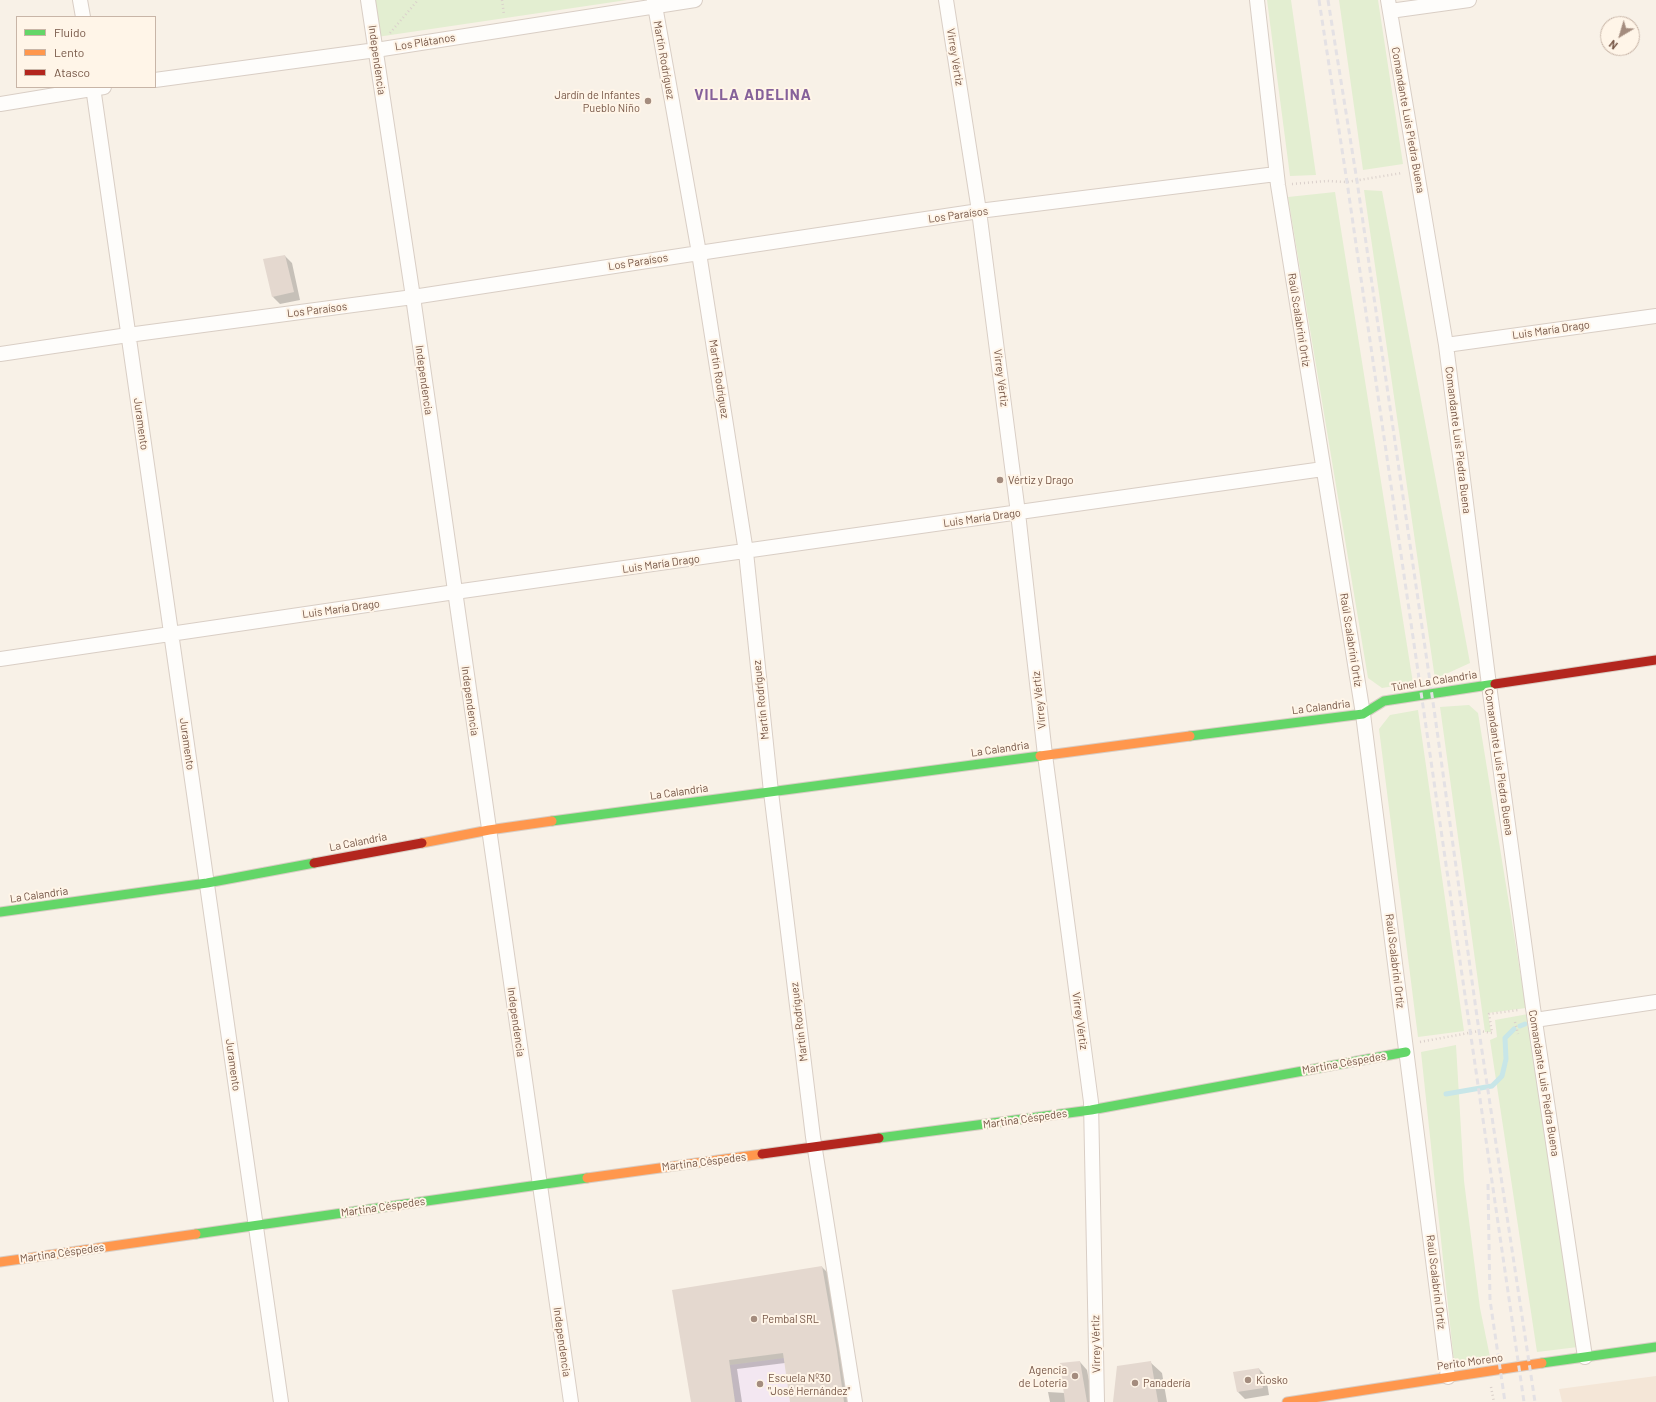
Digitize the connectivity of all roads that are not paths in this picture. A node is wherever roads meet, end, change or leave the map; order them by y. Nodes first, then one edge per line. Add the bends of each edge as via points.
1 (80, 0) edge
2 (368, 0) edge
3 (695, 0) edge
4 (946, 0) edge
5 (1257, 0) edge
6 (1469, 0) edge
7 (654, 3) edge
8 (1389, 6) edge
9 (83, 16) edge
10 (376, 50) junction
11 (156, 80) edge
12 (97, 88) edge
13 (0, 104) edge
14 (1277, 180) junction
15 (979, 211) junction
16 (699, 253) junction
17 (412, 298) junction
18 (1656, 316) edge
19 (128, 335) junction
20 (1446, 345) junction
21 (0, 354) edge
22 (1323, 469) junction
23 (1018, 513) junction
24 (746, 552) junction
25 (455, 592) junction
26 (171, 633) junction
27 (0, 658) edge
28 (1656, 660) edge
29 (1489, 685) junction
30 (1363, 714) junction
31 (1045, 755) junction
32 (771, 792) junction
33 (489, 830) junction
34 (207, 883) junction
35 (0, 912) edge
36 (1656, 1002) edge
37 (1534, 1014) junction
38 (1406, 1052) junction
39 (1091, 1110) junction
40 (815, 1148) junction
41 (539, 1184) junction
42 (256, 1225) junction
43 (0, 1262) edge
44 (1656, 1347) edge
45 (1585, 1357) junction
46 (1448, 1377) junction
47 (1329, 1400) edge
48 (281, 1402) edge
49 (571, 1402) edge
50 (855, 1402) edge
51 (1097, 1402) edge
52 (1287, 1402) edge

1 - 9 street
2 - 10 street, Independencia
3 - 7 street, Los Plátanos
4 - 15 street, Virrey Vértiz
5 - 14 street, Raúl Scalabrini Ortíz
6 - 8 street
7 - 10 street, Los Plátanos
7 - 16 street, Martín Rodríguez
8 - 20 street, Comandante Luis Piedra Buena
10 - 11 street, Los Plátanos
10 - 17 street, Independencia
12 - 13 street
12 - 19 street, Juramento
14 - 15 street, Los Paraísos
14 - 22 street, Raúl Scalabrini Ortíz
15 - 16 street, Los Paraísos
15 - 23 street, Virrey Vértiz
16 - 17 street, Los Paraísos
16 - 24 street, Martín Rodríguez
17 - 19 street, Los Paraísos
17 - 25 street, Independencia
18 - 20 street, Luis María Drago
19 - 21 street, Los Paraísos
19 - 26 street, Juramento
20 - 29 street, Comandante Luis Piedra Buena
22 - 23 street, Luis María Drago
22 - 30 street, Raúl Scalabrini Ortíz
23 - 24 street, Luis María Drago
23 - 31 street, Virrey Vértiz
24 - 25 street, Luis María Drago
24 - 32 street, Martín Rodríguez
25 - 26 street, Luis María Drago
25 - 33 street, Independencia
26 - 27 street, Luis María Drago
26 - 34 street, Juramento
28 - 29 street
29 - 30 street, Túnel La Calandria via 1384,701
29 - 37 street, Comandante Luis Piedra Buena
30 - 31 street, La Calandria
30 - 38 street, Raúl Scalabrini Ortíz
31 - 32 street, La Calandria
31 - 39 street, Virrey Vértiz
32 - 33 street, La Calandria
32 - 40 street, Martín Rodríguez
33 - 34 street, La Calandria
33 - 41 street, Independencia
34 - 35 street, La Calandria
34 - 42 street, Juramento
36 - 37 street
37 - 45 street, Comandante Luis Piedra Buena
38 - 39 street, Martina Céspedes
38 - 46 street, Raúl Scalabrini Ortíz
39 - 40 street, Martina Céspedes
39 - 51 street, Virrey Vértiz
40 - 41 street, Martina Céspedes
40 - 50 street, Martín Rodríguez
41 - 42 street, Martina Céspedes
41 - 49 street, Independencia
42 - 43 street, Martina Céspedes
42 - 48 street, Juramento
44 - 45 street, Perito Moreno
45 - 46 street, Perito Moreno
46 - 47 street, Perito Moreno
47 - 52 street, Perito Moreno

